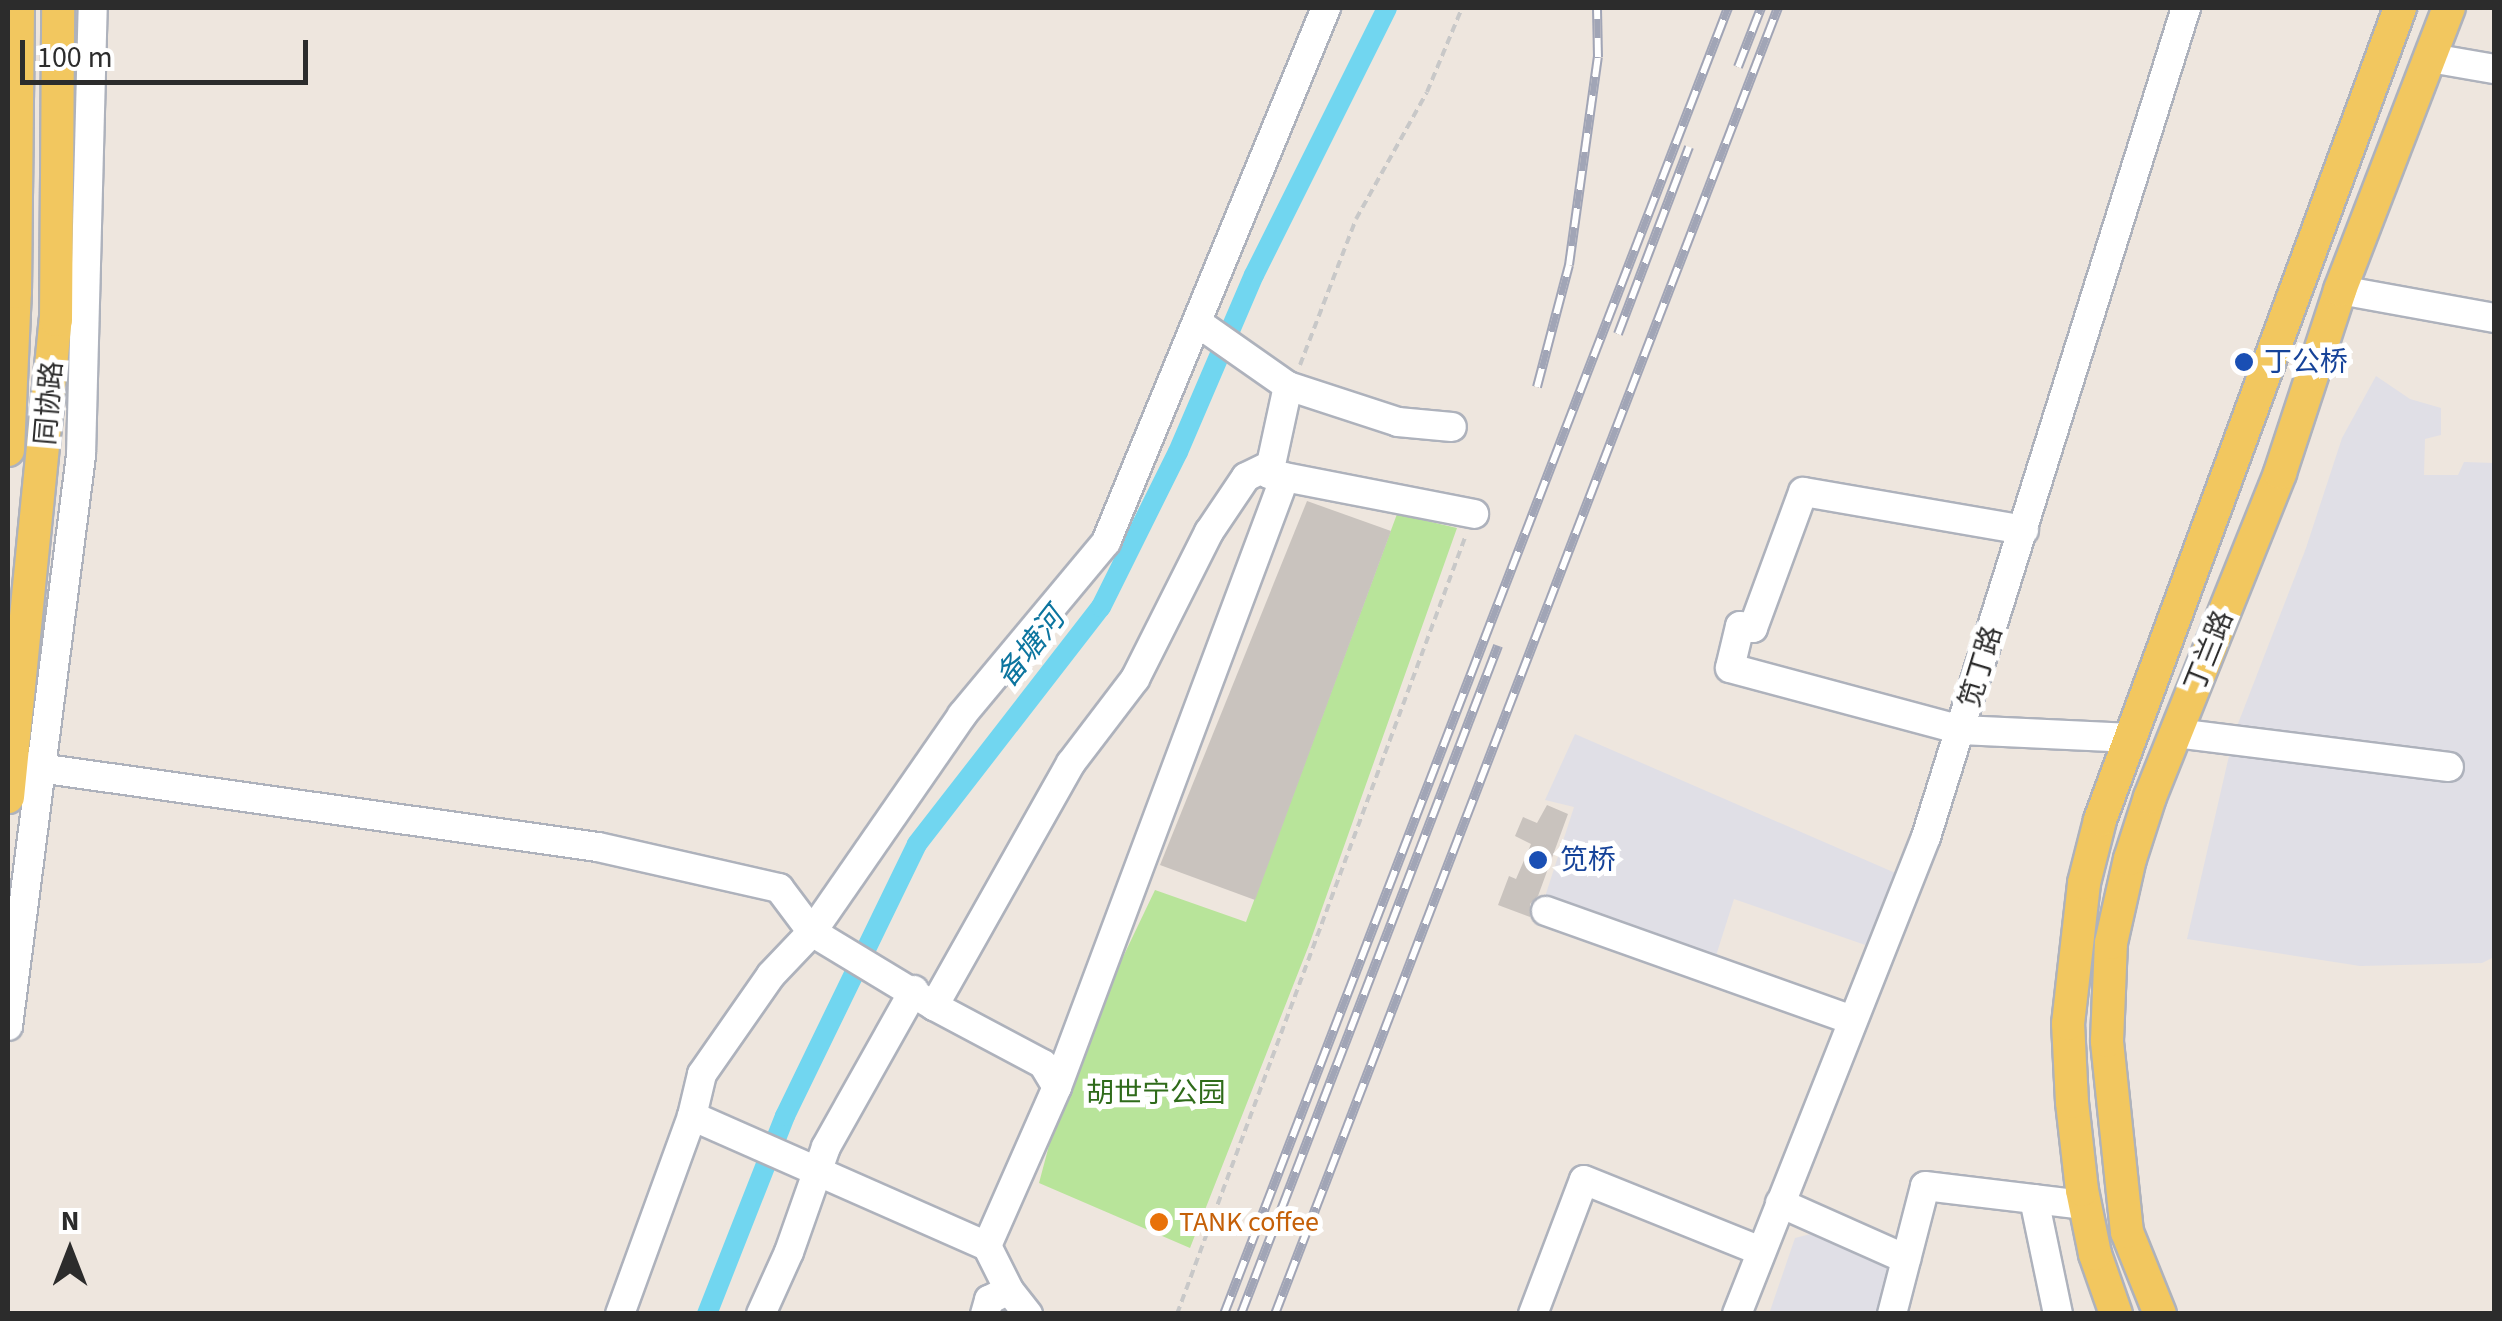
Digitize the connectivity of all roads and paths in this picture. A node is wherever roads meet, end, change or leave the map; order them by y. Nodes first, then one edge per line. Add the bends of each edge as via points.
1 (18, 8) edge
2 (58, 8) edge
3 (93, 8) edge
4 (1326, 8) edge
5 (1462, 8) edge
6 (2186, 8) edge
7 (2400, 8) edge
8 (2449, 8) edge
9 (2431, 58) junction
10 (2494, 69) edge
11 (2340, 290) junction
12 (2494, 318) edge
13 (1206, 328) junction
14 (1280, 381) junction
15 (1452, 427) dead end
16 (8, 450) edge
17 (1278, 471) junction
18 (1474, 514) joint
19 (2024, 530) junction
20 (1961, 730) junction
21 (2176, 733) junction
22 (2132, 738) junction
23 (26, 767) junction
24 (2450, 767) dead end
25 (8, 798) edge
26 (1546, 911) dead end
27 (817, 933) junction
28 (913, 991) junction
29 (1852, 1020) junction
30 (8, 1026) edge
31 (1056, 1087) junction
32 (692, 1116) junction
33 (818, 1169) junction
34 (2034, 1200) junction
35 (1780, 1203) junction
36 (2085, 1206) junction
37 (987, 1246) junction
38 (1761, 1251) junction
39 (1906, 1258) junction
40 (1008, 1290) junction
41 (620, 1314) edge
42 (761, 1314) edge
43 (984, 1314) edge
44 (1028, 1314) edge
45 (1177, 1314) edge
46 (1534, 1314) edge
47 (1737, 1314) edge
48 (1892, 1314) edge
49 (2058, 1314) edge
50 (2116, 1314) edge
51 (2160, 1314) edge

1 - 16 main road, 同协路
2 - 23 main road, 同协路 via 56,320
3 - 23 street via 81,455
4 - 13 street
5 - 14 path via 1427,92 1356,219 1308,351
6 - 19 street, 笕丁路
7 - 22 main road, 丁兰路
8 - 9 main road, 丁兰路
9 - 10 street
9 - 11 main road, 丁兰路
11 - 12 street
11 - 21 main road, 丁兰路 via 2280,473
13 - 14 street
13 - 27 street via 1106,542 962,714
14 - 15 street via 1398,422
14 - 17 street
17 - 18 street
17 - 28 street via 1246,477 1209,532 1134,679
17 - 31 street
18 - 45 path
19 - 20 street, 笕丁路
19 - 20 street via 1802,492 1752,628 1740,626 1730,668
20 - 22 street
20 - 29 street, 笕丁路
21 - 24 street
21 - 51 main road, 丁兰路 via 2130,859 2111,943 2106,1041 2127,1232
22 - 36 main road, 丁兰路 via 2100,820 2074,945 2070,1063
23 - 25 main road, 同协路
23 - 27 street via 598,847 780,888
23 - 30 street
26 - 29 street
27 - 28 street
27 - 32 street via 771,975 702,1074
28 - 31 street via 1044,1064
28 - 33 street
29 - 35 street, 笕丁路
31 - 37 street
32 - 33 street
32 - 41 street
33 - 37 street
33 - 42 street
34 - 36 street
34 - 39 street via 1925,1186
34 - 49 street
35 - 38 street, 笕丁路
35 - 39 street
36 - 50 main road, 丁兰路
37 - 40 street
38 - 46 street via 1584,1180
38 - 47 street, 笕丁路
39 - 48 street
40 - 43 street via 989,1300
40 - 44 street

